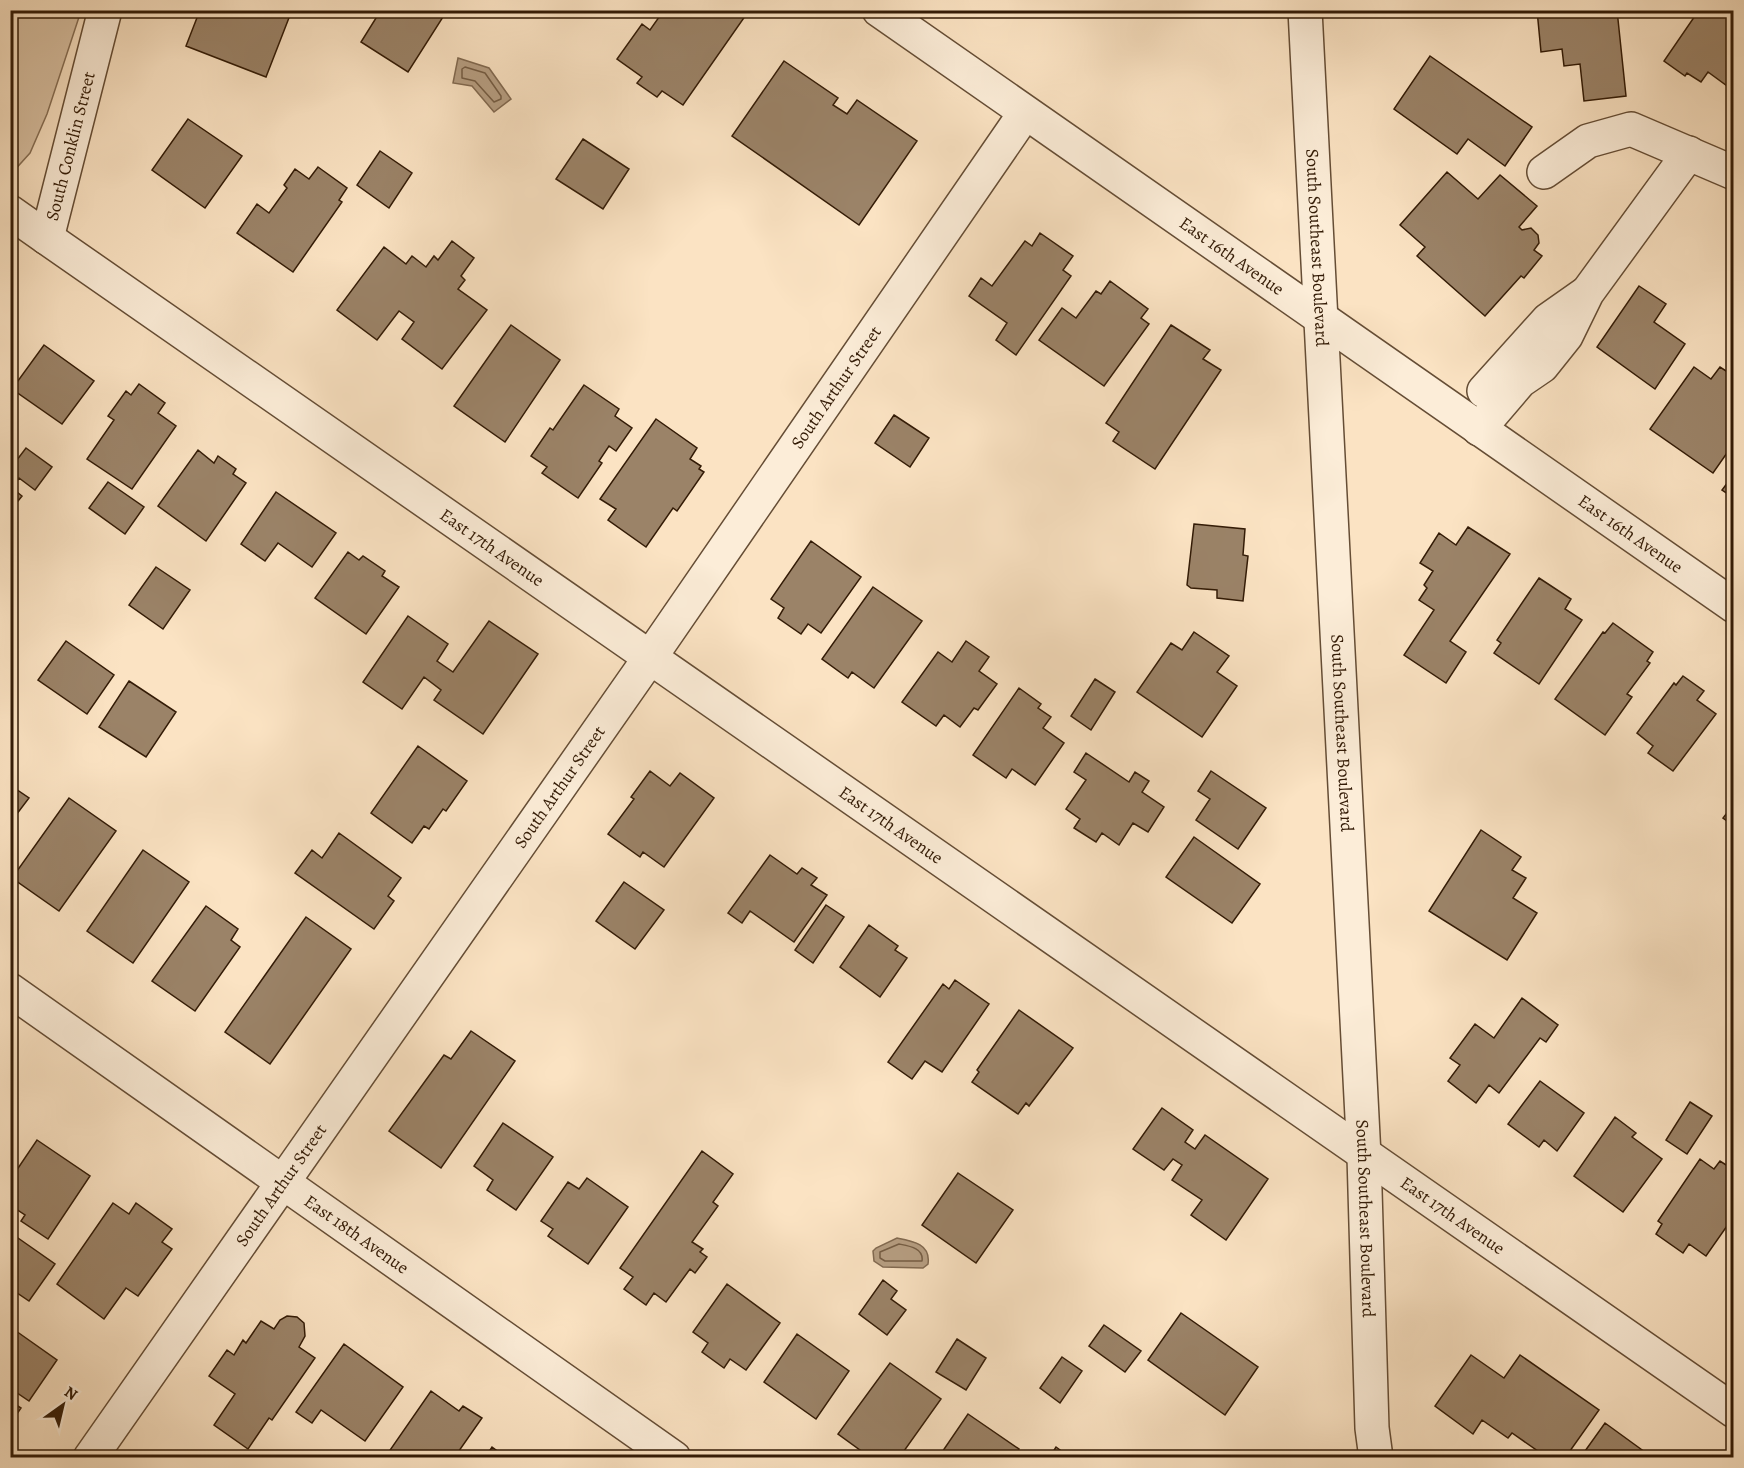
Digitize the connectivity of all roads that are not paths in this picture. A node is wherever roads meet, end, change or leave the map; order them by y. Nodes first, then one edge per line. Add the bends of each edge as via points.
1 (105, 10) edge
2 (879, 10) edge
3 (1305, 10) edge
4 (1025, 113) junction
5 (1689, 153) junction
6 (1544, 172) dead end
7 (1734, 173) edge
8 (10, 212) edge
9 (47, 238) junction
10 (1321, 319) junction
11 (1470, 422) junction
12 (1734, 606) edge
13 (651, 656) junction
14 (10, 990) edge
15 (1364, 1156) junction
16 (283, 1182) junction
17 (1734, 1411) edge
18 (90, 1458) edge
19 (674, 1458) edge
20 (1377, 1458) edge

1 - 9 street, South Conklin Street
2 - 4 street, East 16th Avenue
3 - 10 street, South Southeast Boulevard
4 - 10 street, East 16th Avenue
4 - 13 street, South Arthur Street
5 - 6 street via 1631,129 1588,141
5 - 7 street
5 - 11 street via 1587,293 1548,320
8 - 9 street, South Conklin Street
9 - 13 street, East 17th Avenue
10 - 11 street, East 16th Avenue
10 - 15 street, South Southeast Boulevard
11 - 12 street, East 16th Avenue
13 - 15 street, East 17th Avenue
13 - 16 street, South Arthur Street
14 - 16 street, East 18th Avenue
15 - 17 street, East 17th Avenue
15 - 20 street, South Southeast Boulevard via 1372,1428
16 - 18 street, South Arthur Street
16 - 19 street, East 18th Avenue

